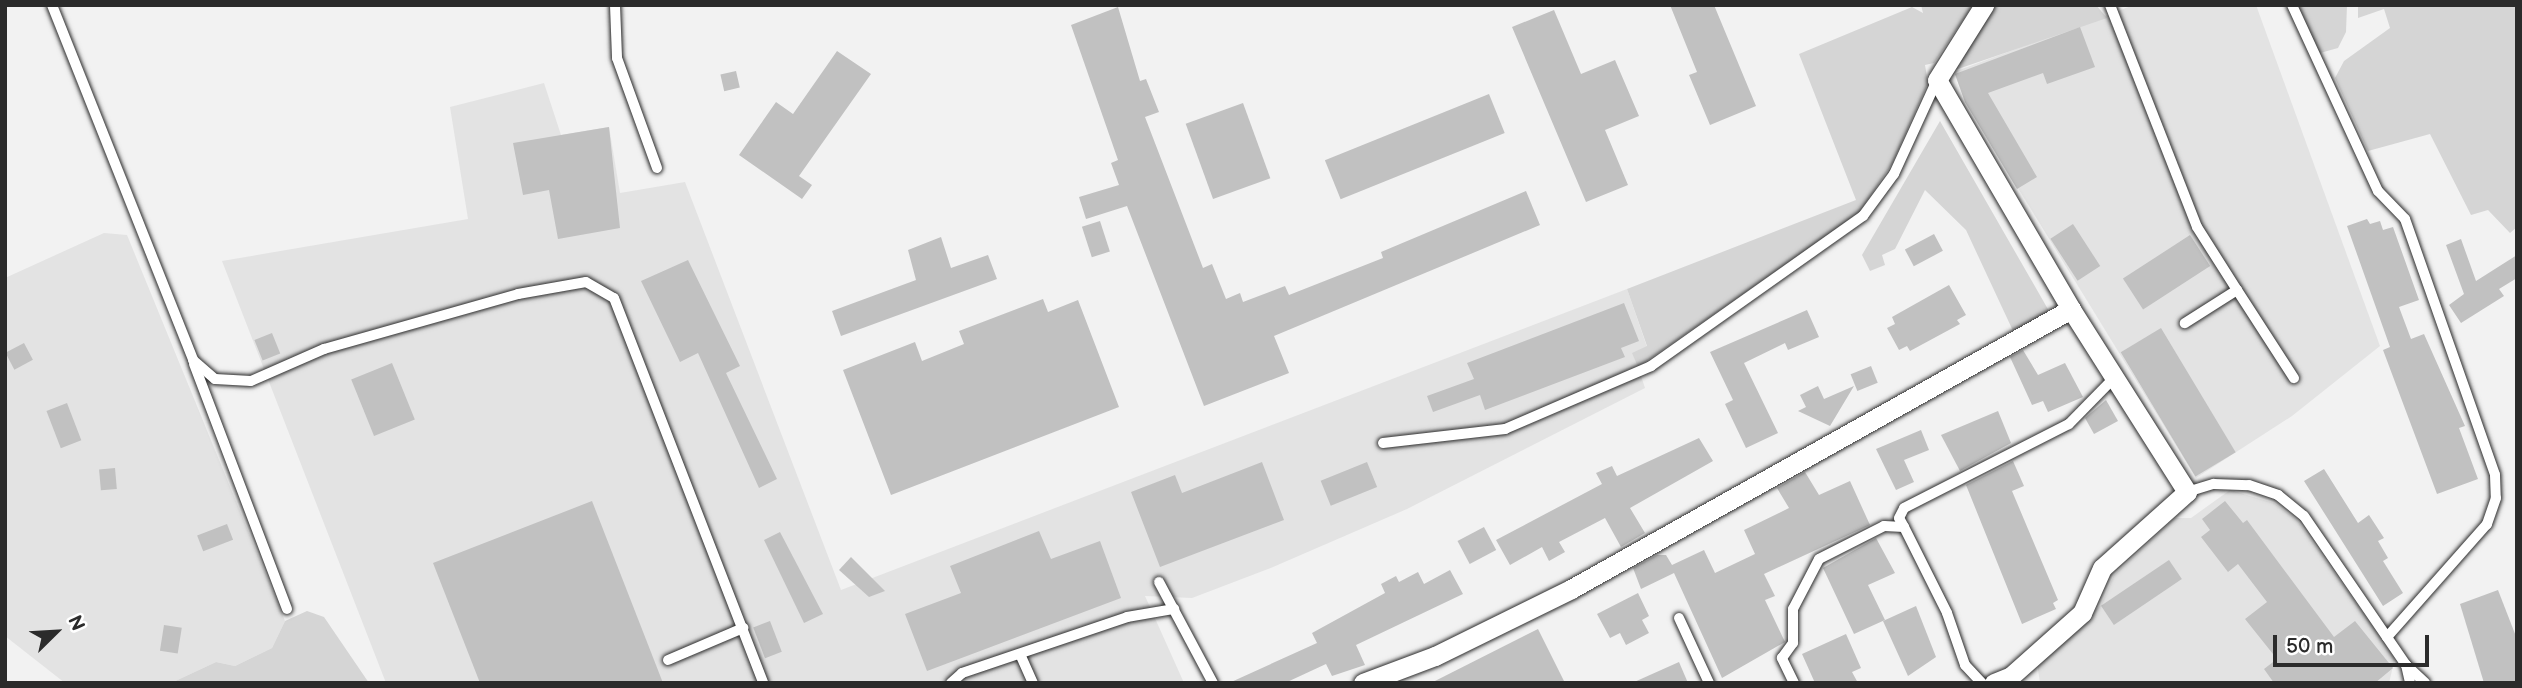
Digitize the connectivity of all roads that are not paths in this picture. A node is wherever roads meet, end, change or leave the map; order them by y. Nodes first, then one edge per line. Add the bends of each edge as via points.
1 (52, 5) edge
2 (615, 5) edge
3 (1984, 5) edge
4 (2110, 5) edge
5 (2292, 5) edge
6 (1937, 80) junction
7 (657, 168) dead end
8 (2237, 290) junction
9 (2071, 309) junction
10 (2185, 323) dead end
11 (193, 360) junction
12 (2115, 377) junction
13 (2294, 378) dead end
14 (1383, 443) dead end
15 (2187, 492) junction
16 (1904, 527) junction
17 (1159, 582) dead end
18 (286, 609) dead end
19 (1174, 609) junction
20 (1679, 618) dead end
21 (743, 628) junction
22 (2387, 637) junction
23 (1020, 654) junction
24 (668, 660) dead end
25 (2406, 665) junction
26 (763, 683) edge
27 (951, 683) edge
28 (1033, 683) edge
29 (1213, 683) edge
30 (1363, 683) edge
31 (1709, 683) edge
32 (1794, 683) edge
33 (1982, 683) edge
34 (1994, 683) edge
35 (2410, 683) edge
36 (2425, 683) edge

1 - 11 lane
2 - 7 lane via 617,58
3 - 6 street
4 - 8 lane via 2197,227
5 - 22 lane via 2378,191 2405,219 2495,475 2496,498 2487,524
6 - 9 street
6 - 14 lane via 1894,174 1863,216 1651,366 1505,429
8 - 10 lane
8 - 13 lane
9 - 12 street
9 - 30 street via 1570,589 1435,656
11 - 18 lane
11 - 21 lane via 215,379 251,381 324,349 517,294 586,282 614,298 634,338
12 - 15 street
12 - 16 lane via 2060,429 1904,508 1899,518
15 - 22 lane via 2214,484 2249,485 2278,495 2304,516
15 - 34 street via 2102,568 2082,613 2011,676
16 - 32 lane via 1884,526 1818,559 1793,609 1793,643 1782,658
16 - 33 lane via 1947,613 1965,665
17 - 19 lane
19 - 23 lane via 1152,610
19 - 29 lane
20 - 31 lane
21 - 24 lane
21 - 26 lane
22 - 25 lane
23 - 27 lane via 962,673
23 - 28 lane
25 - 35 lane
25 - 36 lane

